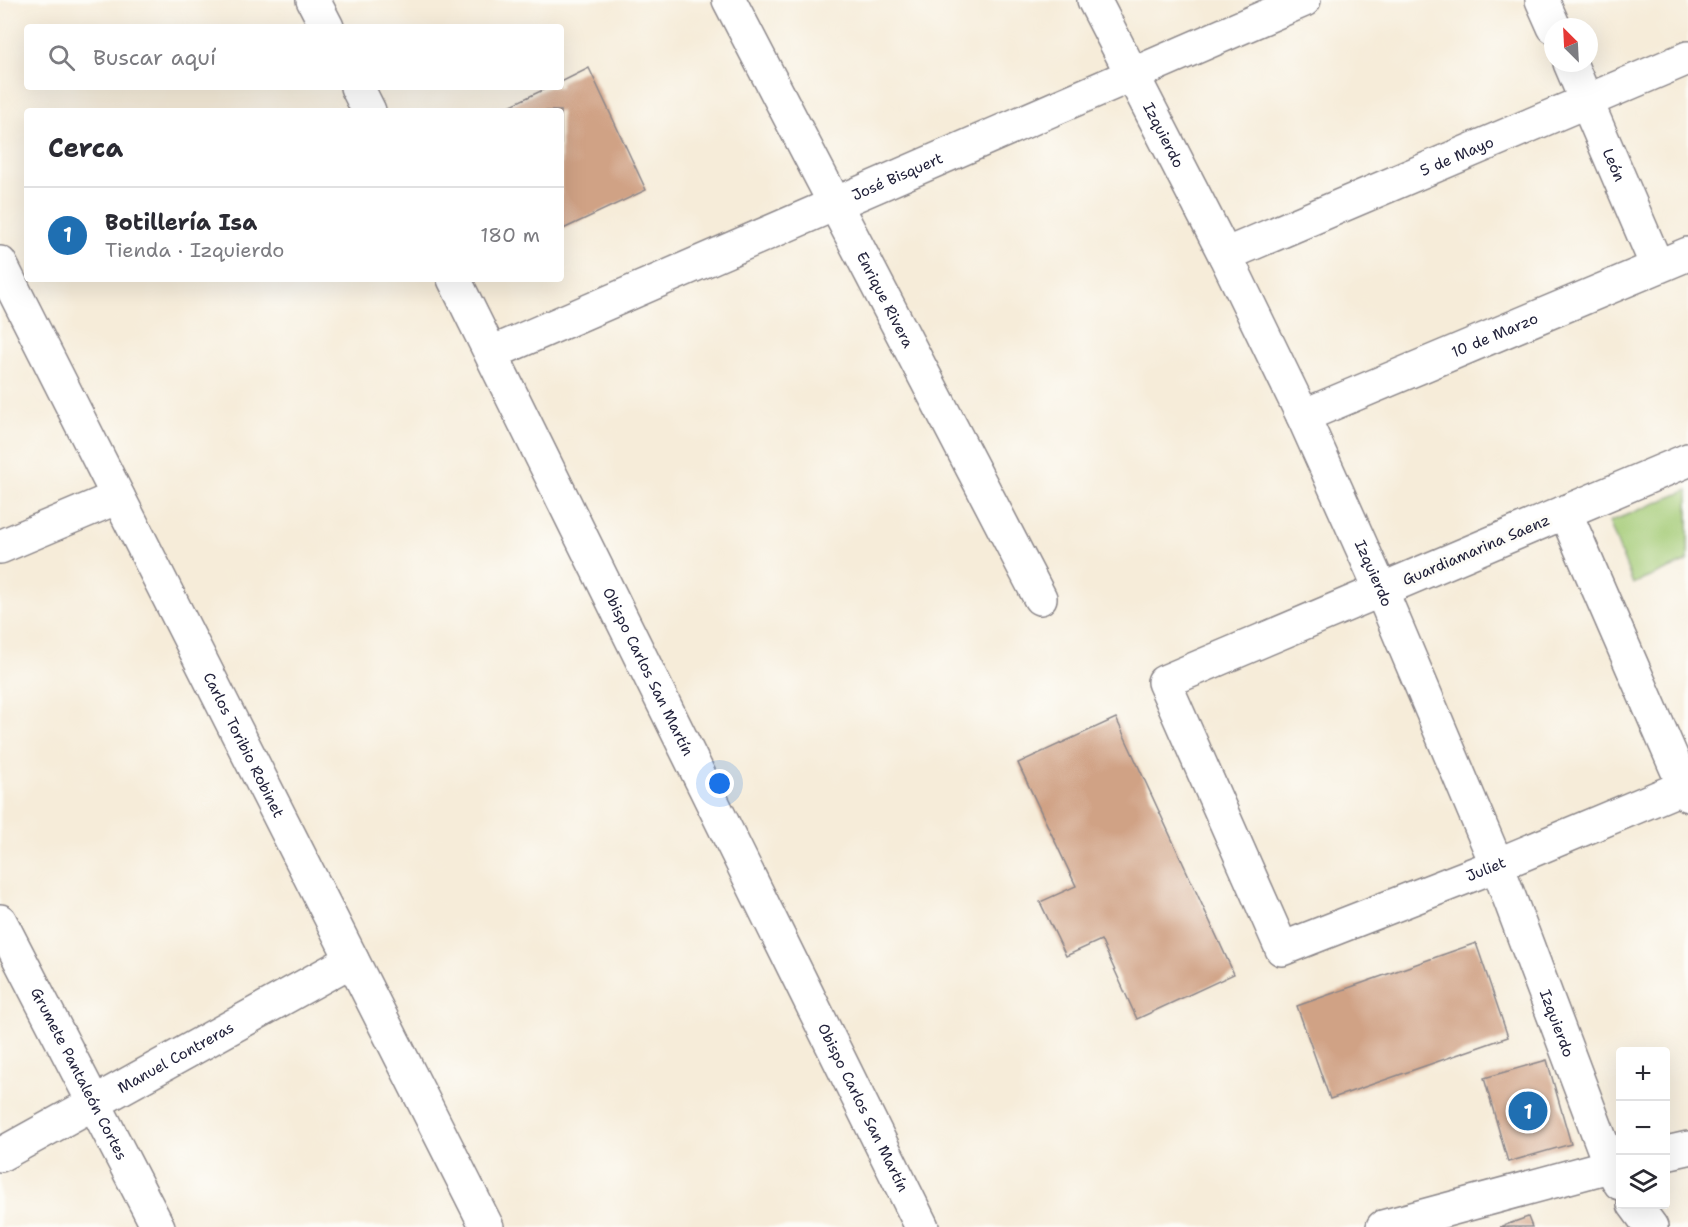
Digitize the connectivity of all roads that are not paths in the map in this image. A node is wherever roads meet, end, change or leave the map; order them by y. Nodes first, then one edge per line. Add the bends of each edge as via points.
1 (313, 0) edge
2 (729, 0) edge
3 (1094, 0) edge
4 (1304, 0) edge
5 (1542, 0) edge
6 (1550, 18) edge
7 (325, 24) edge
8 (1688, 58) edge
9 (1574, 72) edge
10 (1132, 74) junction
11 (358, 90) edge
12 (1587, 102) junction
13 (368, 108) edge
14 (835, 203) junction
15 (1688, 254) edge
16 (1226, 255) junction
17 (0, 263) edge
18 (1657, 267) junction
19 (456, 282) edge
20 (492, 353) junction
21 (1303, 416) junction
22 (1688, 460) edge
23 (118, 497) junction
24 (1565, 512) junction
25 (0, 547) edge
26 (1381, 590) junction
27 (1040, 598) dead end
28 (1687, 789) edge
29 (1497, 865) junction
30 (0, 921) edge
31 (1282, 949) joint
32 (352, 960) junction
33 (94, 1103) junction
34 (1688, 1148) edge
35 (1670, 1152) edge
36 (0, 1155) edge
37 (1616, 1167) edge
38 (1616, 1170) edge
39 (1638, 1209) edge
40 (158, 1227) edge
41 (487, 1227) edge
42 (922, 1227) edge
43 (1383, 1227) edge
44 (1651, 1227) edge

1 - 7 street
2 - 14 street, Enrique Rivera
3 - 10 street, Izquierdo
4 - 10 street, José Bisquert
5 - 6 street
8 - 12 street, 5 de Mayo
9 - 12 street, León
10 - 14 street, José Bisquert
10 - 16 street, Izquierdo
11 - 13 street
12 - 16 street, 5 de Mayo
12 - 18 street, León
14 - 20 street, José Bisquert
14 - 27 street, Enrique Rivera
15 - 18 street, 10 de Marzo
16 - 21 street, Izquierdo
17 - 23 street, Carlos Toribio Robinet
18 - 21 street, 10 de Marzo
19 - 20 street, Obispo Carlos San Martín
20 - 42 street, Obispo Carlos San Martín
21 - 26 street, Izquierdo
22 - 24 street, Guardiamarina Saenz
23 - 25 street
23 - 32 street, Carlos Toribio Robinet
24 - 26 street, Guardiamarina Saenz
24 - 28 street
26 - 29 street, Izquierdo
26 - 31 street, Guardiamarina Saenz via 1164,682
28 - 29 street, Juliet
29 - 31 street, Juliet
29 - 37 street, Izquierdo
30 - 33 street, Grumete Pantaleón Cortes
32 - 33 street, Manuel Contreras
32 - 41 street, Carlos Toribio Robinet
33 - 36 street, Manuel Contreras
33 - 40 street, Grumete Pantaleón Cortes
34 - 35 street
38 - 43 street
39 - 44 street

